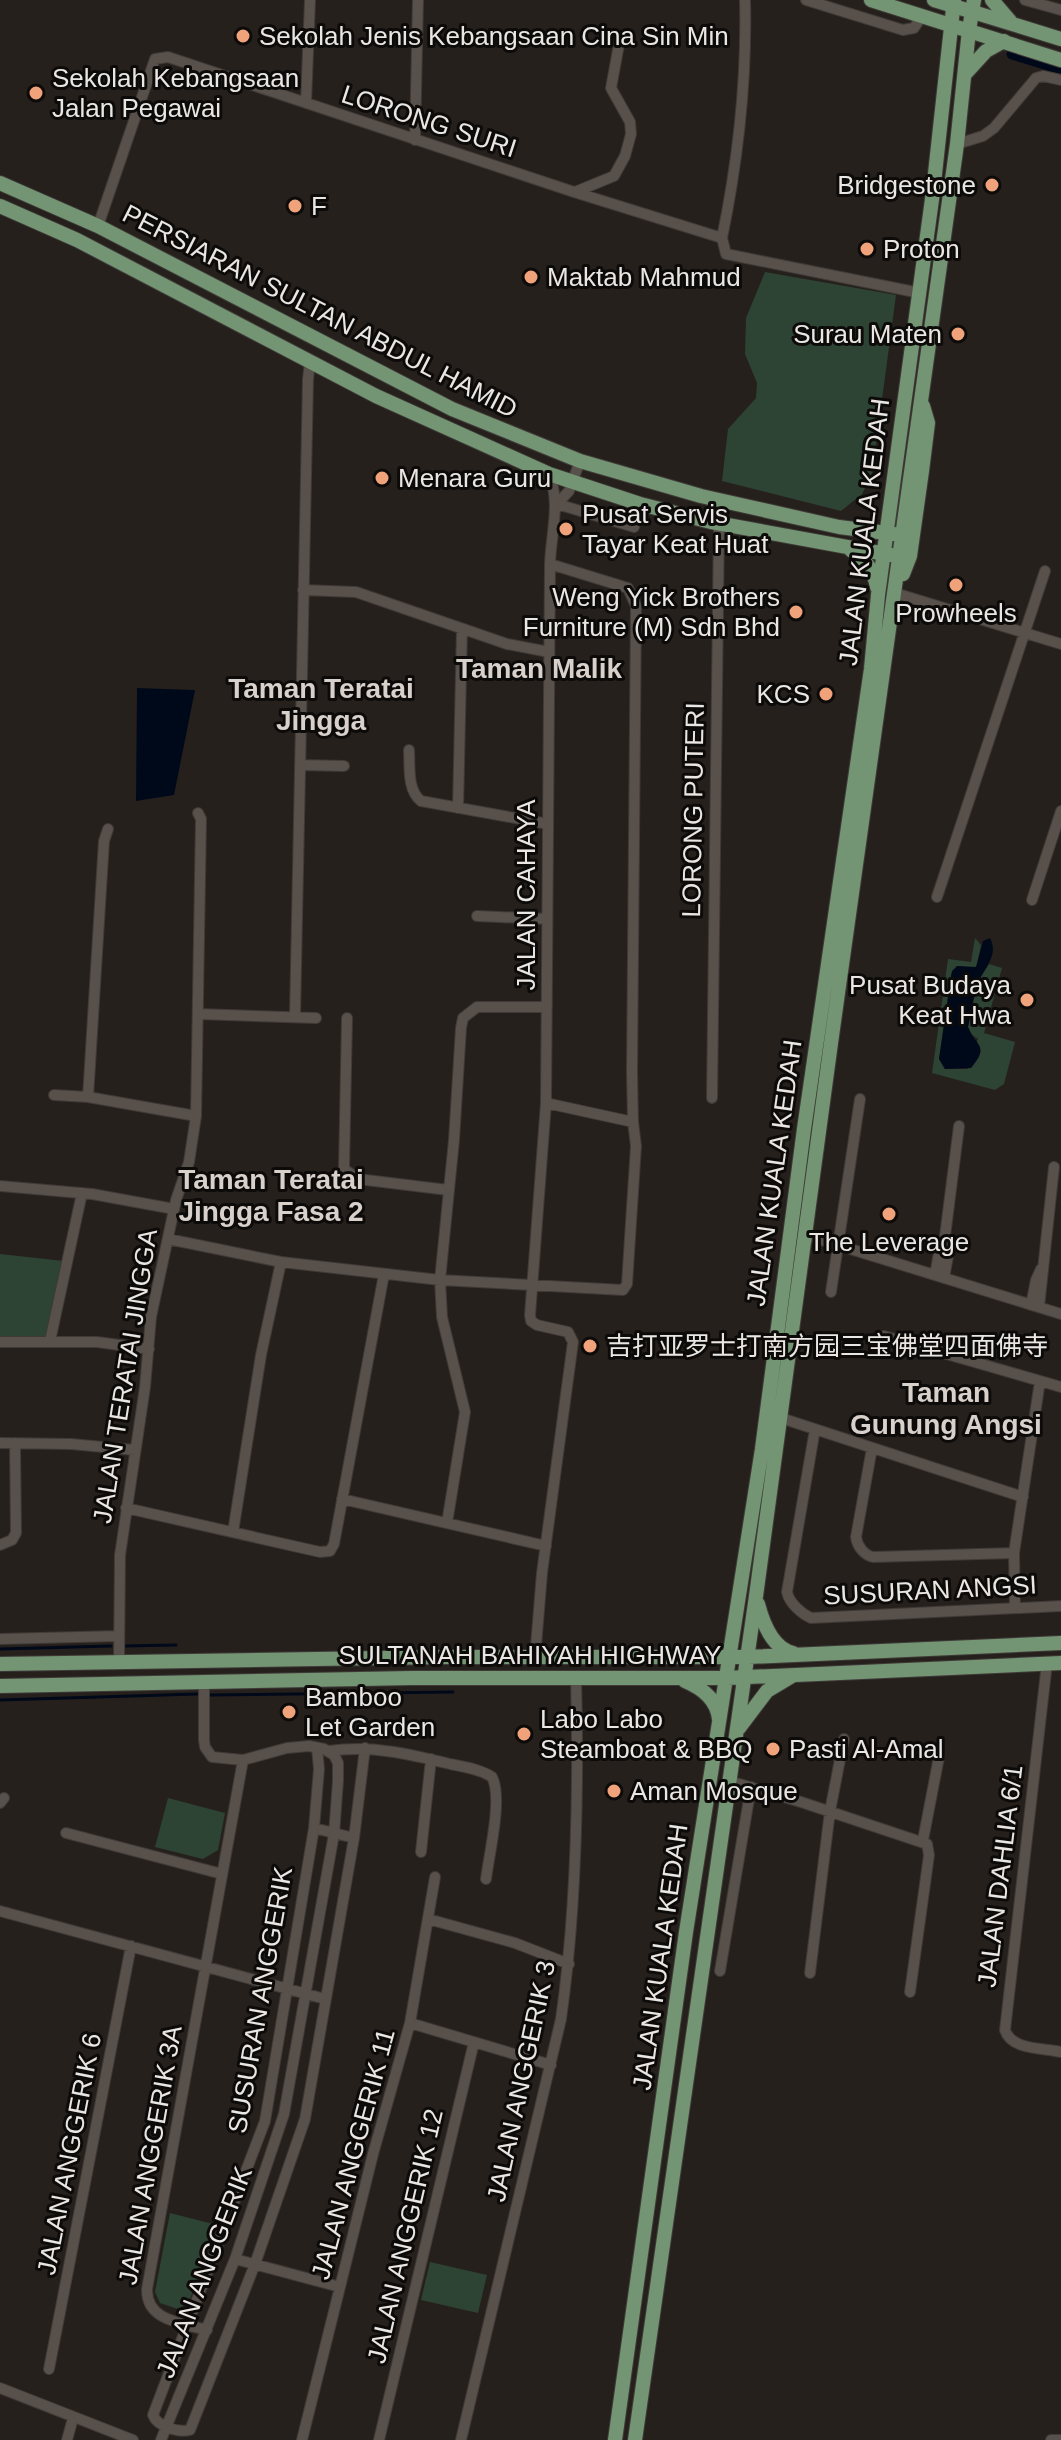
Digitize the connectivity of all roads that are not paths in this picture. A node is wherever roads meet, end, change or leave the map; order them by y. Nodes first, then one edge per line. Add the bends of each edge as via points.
1 (310, 0) edge
2 (418, 0) edge
3 (745, 0) edge
4 (806, 0) edge
5 (871, 0) edge
6 (934, 0) edge
7 (992, 0) edge
8 (1025, 0) edge
9 (954, 3) edge
10 (973, 6) edge
11 (1061, 10) edge
12 (922, 16) junction
13 (1013, 24) junction
14 (950, 25) junction
15 (969, 30) junction
16 (620, 39) dead end
17 (1061, 39) edge
18 (1004, 41) junction
19 (1061, 60) edge
20 (947, 61) junction
21 (965, 74) junction
22 (1061, 80) edge
23 (306, 103) junction
24 (415, 140) junction
25 (957, 144) junction
26 (0, 183) edge
27 (574, 192) junction
28 (0, 206) edge
29 (98, 226) junction
30 (722, 238) junction
31 (123, 239) junction
32 (113, 259) junction
33 (920, 293) junction
34 (310, 362) junction
35 (921, 397) junction
36 (580, 461) junction
37 (549, 474) junction
38 (572, 483) junction
39 (891, 495) junction
40 (557, 504) junction
41 (640, 504) junction
42 (719, 523) junction
43 (839, 527) junction
44 (886, 532) junction
45 (903, 535) junction
46 (844, 546) junction
47 (883, 553) junction
48 (900, 556) junction
49 (550, 564) junction
50 (1045, 571) dead end
51 (303, 590) junction
52 (895, 593) junction
53 (878, 595) junction
54 (462, 629) junction
55 (1024, 633) junction
56 (1061, 644) edge
57 (549, 652) junction
58 (409, 750) dead end
59 (300, 765) junction
60 (344, 766) dead end
61 (458, 808) junction
62 (1061, 811) edge
63 (198, 813) dead end
64 (548, 824) junction
65 (108, 829) dead end
66 (937, 897) dead end
67 (1032, 900) dead end
68 (477, 916) dead end
69 (547, 919) junction
70 (547, 1007) junction
71 (198, 1014) junction
72 (295, 1017) junction
73 (316, 1018) dead end
74 (347, 1018) dead end
75 (54, 1095) dead end
76 (88, 1097) junction
77 (712, 1098) dead end
78 (860, 1099) dead end
79 (546, 1103) junction
80 (196, 1116) junction
81 (633, 1122) junction
82 (959, 1126) dead end
83 (1054, 1167) dead end
84 (0, 1186) edge
85 (448, 1190) junction
86 (82, 1193) junction
87 (174, 1209) junction
88 (805, 1235) junction
89 (168, 1239) junction
90 (837, 1245) junction
91 (281, 1262) junction
92 (384, 1274) junction
93 (939, 1277) junction
94 (440, 1280) junction
95 (532, 1286) junction
96 (831, 1292) dead end
97 (1035, 1306) junction
98 (1061, 1314) edge
99 (884, 1336) dead end
100 (50, 1341) junction
101 (0, 1342) edge
102 (149, 1349) junction
103 (1040, 1381) junction
104 (1061, 1387) edge
105 (777, 1391) junction
106 (781, 1418) junction
107 (815, 1429) junction
108 (0, 1443) edge
109 (15, 1443) junction
110 (872, 1448) junction
111 (135, 1450) junction
112 (1023, 1497) junction
113 (342, 1499) junction
114 (126, 1508) junction
115 (447, 1523) junction
116 (233, 1532) junction
117 (0, 1545) edge
118 (546, 1546) junction
119 (1014, 1553) junction
120 (756, 1596) junction
121 (1061, 1606) edge
122 (1015, 1608) junction
123 (735, 1632) junction
124 (118, 1636) junction
125 (0, 1639) edge
126 (1061, 1643) edge
127 (798, 1654) junction
128 (730, 1657) junction
129 (748, 1657) junction
130 (535, 1658) junction
131 (686, 1658) junction
132 (345, 1659) junction
133 (204, 1662) junction
134 (119, 1663) junction
135 (1054, 1663) edge
136 (0, 1664) edge
137 (794, 1675) junction
138 (576, 1677) junction
139 (744, 1677) junction
140 (412, 1678) junction
141 (669, 1678) junction
142 (727, 1678) junction
143 (204, 1681) junction
144 (326, 1681) junction
145 (0, 1686) edge
146 (718, 1732) junction
147 (736, 1732) junction
148 (844, 1739) dead end
149 (317, 1748) junction
150 (365, 1748) junction
151 (329, 1751) junction
152 (939, 1757) dead end
153 (431, 1759) junction
154 (243, 1760) junction
155 (729, 1781) junction
156 (751, 1787) junction
157 (830, 1811) junction
158 (314, 1828) junction
159 (66, 1833) dead end
160 (334, 1834) junction
161 (354, 1838) junction
162 (923, 1840) junction
163 (421, 1852) dead end
164 (222, 1874) junction
165 (435, 1877) dead end
166 (486, 1879) dead end
167 (0, 1911) edge
168 (428, 1919) junction
169 (686, 1932) junction
170 (706, 1934) junction
171 (131, 1946) junction
172 (569, 1964) junction
173 (206, 1967) junction
174 (720, 1971) dead end
175 (810, 1973) dead end
176 (285, 1988) junction
177 (910, 1992) dead end
178 (304, 1993) junction
179 (325, 1999) junction
180 (410, 2023) junction
181 (474, 2042) junction
182 (1061, 2052) edge
183 (551, 2065) junction
184 (284, 2114) junction
185 (305, 2119) junction
186 (235, 2259) junction
187 (255, 2264) junction
188 (340, 2287) junction
189 (188, 2325) junction
190 (207, 2330) junction
191 (49, 2369) dead end
192 (0, 2388) edge
193 (73, 2418) junction
194 (167, 2426) junction
195 (67, 2440) edge
196 (133, 2440) edge
197 (161, 2440) edge
198 (302, 2440) edge
199 (379, 2440) edge
200 (461, 2440) edge
201 (615, 2440) edge
202 (635, 2440) edge
203 (1051, 2440) edge
204 (1061, 2440) edge

1 - 23 street
2 - 24 street
3 - 30 street via 744,79
4 - 12 street via 903,30 914,28
5 - 12 main road
6 - 9 main road
7 - 13 main road
8 - 11 street
9 - 10 main road
9 - 14 main road, JALAN KUALA KEDAH
10 - 13 main road
10 - 15 main road, JALAN KUALA KEDAH
12 - 14 main road
12 - 20 main road via 943,45
13 - 17 main road
14 - 15 main road
14 - 20 main road, JALAN KUALA KEDAH
15 - 18 main road
15 - 21 main road, JALAN KUALA KEDAH
16 - 27 street via 611,88 630,122 629,144 614,176
18 - 19 main road
18 - 21 main road
20 - 33 main road, JALAN KUALA KEDAH
21 - 25 main road, JALAN KUALA KEDAH
22 - 25 street via 1036,78 994,128
23 - 24 street, LORONG SURI
23 - 29 street, LORONG SURI via 168,57 155,59
24 - 27 street, LORONG SURI
25 - 35 main road, JALAN KUALA KEDAH
26 - 29 main road, PERSIARAN SULTAN ABDUL HAMID
27 - 30 street, LORONG SURI
28 - 32 main road, PERSIARAN SULTAN ABDUL HAMID
29 - 31 main road, PERSIARAN SULTAN ABDUL HAMID
30 - 33 street via 726,254
31 - 32 main road
31 - 36 main road, PERSIARAN SULTAN ABDUL HAMID via 452,409
32 - 34 main road, PERSIARAN SULTAN ABDUL HAMID
33 - 39 main road, JALAN KUALA KEDAH
34 - 37 main road, PERSIARAN SULTAN ABDUL HAMID
34 - 51 street
35 - 45 main road, JALAN KUALA KEDAH
35 - 52 main road via 928,423 918,507 910,556
36 - 38 street, JALAN CAHAYA
36 - 43 main road, PERSIARAN SULTAN ABDUL HAMID via 675,490
37 - 38 main road, PERSIARAN SULTAN ABDUL HAMID
37 - 40 street, JALAN CAHAYA
38 - 40 street, JALAN CAHAYA
38 - 41 main road, PERSIARAN SULTAN ABDUL HAMID
39 - 43 main road via 871,520
39 - 44 main road, JALAN KUALA KEDAH
40 - 41 street via 634,527
40 - 49 street, JALAN CAHAYA
41 - 42 main road, PERSIARAN SULTAN ABDUL HAMID
42 - 46 main road, PERSIARAN SULTAN ABDUL HAMID
42 - 77 street, LORONG PUTERI
43 - 44 main road, PERSIARAN SULTAN ABDUL HAMID
44 - 45 main road, PERSIARAN SULTAN ABDUL HAMID
44 - 47 main road, JALAN KUALA KEDAH
45 - 48 main road, JALAN KUALA KEDAH
46 - 47 main road, PERSIARAN SULTAN ABDUL HAMID
46 - 53 main road via 873,571
47 - 48 main road, PERSIARAN SULTAN ABDUL HAMID
47 - 53 main road, JALAN KUALA KEDAH
48 - 52 main road, JALAN KUALA KEDAH
49 - 57 street, JALAN CAHAYA
49 - 81 street via 628,588 636,606
50 - 55 street
51 - 54 street via 352,591
51 - 59 street
52 - 55 street
52 - 88 main road, JALAN KUALA KEDAH
53 - 105 main road, JALAN KUALA KEDAH via 804,1129
54 - 57 street
54 - 61 street
55 - 56 street
55 - 66 street
57 - 64 street, JALAN CAHAYA
58 - 61 street via 414,796
59 - 60 street
59 - 72 street
61 - 64 street
62 - 67 street
63 - 71 street, JALAN TERATAI JINGGA
64 - 69 street, JALAN CAHAYA
65 - 76 street
68 - 69 street
69 - 70 street, JALAN CAHAYA
70 - 79 street, JALAN CAHAYA
70 - 85 street via 477,1007 463,1018
71 - 72 street
71 - 80 street, JALAN TERATAI JINGGA
72 - 73 street
74 - 85 street via 344,1169 358,1179
75 - 76 street
76 - 80 street
78 - 90 street
79 - 81 street
79 - 95 street, JALAN CAHAYA
80 - 87 street, JALAN TERATAI JINGGA
81 - 95 street via 627,1284 623,1290
82 - 93 street via 944,1244 948,1256
83 - 97 street
84 - 86 street
85 - 94 street
86 - 87 street
86 - 100 street
87 - 89 street, JALAN TERATAI JINGGA
88 - 90 street
88 - 105 main road, JALAN KUALA KEDAH
89 - 91 street
89 - 102 street, JALAN TERATAI JINGGA
90 - 93 street
90 - 96 street
91 - 92 street
91 - 116 street
92 - 94 street
92 - 113 street
93 - 97 street
94 - 95 street
94 - 115 street via 442,1317 465,1412
95 - 118 street, JALAN CAHAYA via 531,1321 568,1332 573,1342
97 - 98 street
99 - 103 street
100 - 101 street
100 - 102 street
102 - 111 street, JALAN TERATAI JINGGA
103 - 104 street
103 - 112 street
105 - 106 main road, JALAN KUALA KEDAH
105 - 123 main road, JALAN KUALA KEDAH
106 - 107 street
106 - 120 main road, JALAN KUALA KEDAH
107 - 110 street
107 - 122 street, SUSURAN ANGSI via 787,1592 805,1615
108 - 109 street
109 - 111 street
109 - 117 street via 16,1533
110 - 112 street
110 - 119 street via 856,1537 867,1555
111 - 114 street, JALAN TERATAI JINGGA
112 - 119 street
113 - 115 street
113 - 116 street via 330,1551
114 - 116 street
114 - 124 street, JALAN TERATAI JINGGA
115 - 118 street
118 - 130 street
119 - 122 street
120 - 127 main road via 774,1641
120 - 129 main road, JALAN KUALA KEDAH
121 - 122 street, SUSURAN ANGSI
123 - 128 main road, JALAN KUALA KEDAH
123 - 131 main road via 713,1650
124 - 125 street
124 - 134 street, JALAN TERATAI JINGGA
126 - 127 main road, SULTANAH BAHIYAH HIGHWAY
127 - 129 main road, SULTANAH BAHIYAH HIGHWAY
128 - 129 main road, SULTANAH BAHIYAH HIGHWAY
128 - 131 main road, SULTANAH BAHIYAH HIGHWAY
128 - 142 main road, JALAN KUALA KEDAH
129 - 139 main road, JALAN KUALA KEDAH
130 - 131 main road, SULTANAH BAHIYAH HIGHWAY
130 - 132 main road, SULTANAH BAHIYAH HIGHWAY
132 - 133 main road, SULTANAH BAHIYAH HIGHWAY
132 - 140 main road via 348,1671
133 - 134 main road, SULTANAH BAHIYAH HIGHWAY
133 - 144 main road via 241,1668 318,1668 325,1671
134 - 136 main road, SULTANAH BAHIYAH HIGHWAY
135 - 137 main road, SULTANAH BAHIYAH HIGHWAY
135 - 182 street, JALAN DAHLIA 6/1 via 1005,2030 1016,2044
137 - 139 main road, SULTANAH BAHIYAH HIGHWAY
137 - 147 main road via 767,1691
138 - 140 main road, SULTANAH BAHIYAH HIGHWAY
138 - 141 main road, SULTANAH BAHIYAH HIGHWAY
138 - 172 street, JALAN ANGGERIK 3 via 578,1797
139 - 142 main road, SULTANAH BAHIYAH HIGHWAY
139 - 147 main road, JALAN KUALA KEDAH
140 - 144 main road, SULTANAH BAHIYAH HIGHWAY
141 - 142 main road, SULTANAH BAHIYAH HIGHWAY
141 - 146 main road via 700,1688 712,1699 719,1715
142 - 146 main road, JALAN KUALA KEDAH
143 - 144 main road, SULTANAH BAHIYAH HIGHWAY
143 - 145 main road, SULTANAH BAHIYAH HIGHWAY
143 - 154 street via 207,1752
146 - 169 main road, JALAN KUALA KEDAH
147 - 155 main road, JALAN KUALA KEDAH
148 - 157 street
149 - 151 street
149 - 154 street via 287,1748
149 - 158 street, SUSURAN ANGGERIK
150 - 151 street
150 - 153 street
150 - 161 street
151 - 160 street, JALAN ANGGERIK via 339,1770
152 - 162 street
153 - 163 street
153 - 166 street via 487,1774 495,1781
154 - 164 street
155 - 156 street
155 - 170 main road, JALAN KUALA KEDAH
156 - 157 street
156 - 174 street
157 - 162 street
157 - 175 street
158 - 160 street
158 - 176 street, SUSURAN ANGGERIK
159 - 164 street
160 - 161 street
160 - 178 street, JALAN ANGGERIK
161 - 179 street
162 - 177 street via 929,1855
164 - 173 street
165 - 168 street, JALAN ANGGERIK 11
167 - 171 street
168 - 172 street
168 - 180 street, JALAN ANGGERIK 11
169 - 170 main road
169 - 201 main road, JALAN KUALA KEDAH
170 - 202 main road, JALAN KUALA KEDAH
171 - 173 street
171 - 191 street, JALAN ANGGERIK 6
172 - 183 street, JALAN ANGGERIK 3
173 - 176 street
173 - 189 street, JALAN ANGGERIK 3A via 147,2289 148,2303 158,2316
176 - 178 street
176 - 189 street, SUSURAN ANGGERIK via 265,2121
178 - 179 street
178 - 184 street, JALAN ANGGERIK
179 - 185 street
180 - 181 street
180 - 188 street, JALAN ANGGERIK 11
181 - 183 street
181 - 199 street, JALAN ANGGERIK 12
183 - 200 street, JALAN ANGGERIK 3
184 - 185 street
184 - 186 street, JALAN ANGGERIK
185 - 187 street
186 - 187 street
186 - 190 street, JALAN ANGGERIK
187 - 188 street
187 - 194 street via 190,2430
188 - 198 street, JALAN ANGGERIK 11
189 - 190 street
189 - 194 street, SUSURAN ANGGERIK via 153,2415
190 - 194 street, JALAN ANGGERIK
192 - 193 street
193 - 195 street
193 - 196 street
194 - 197 street, JALAN ANGGERIK
203 - 204 street

